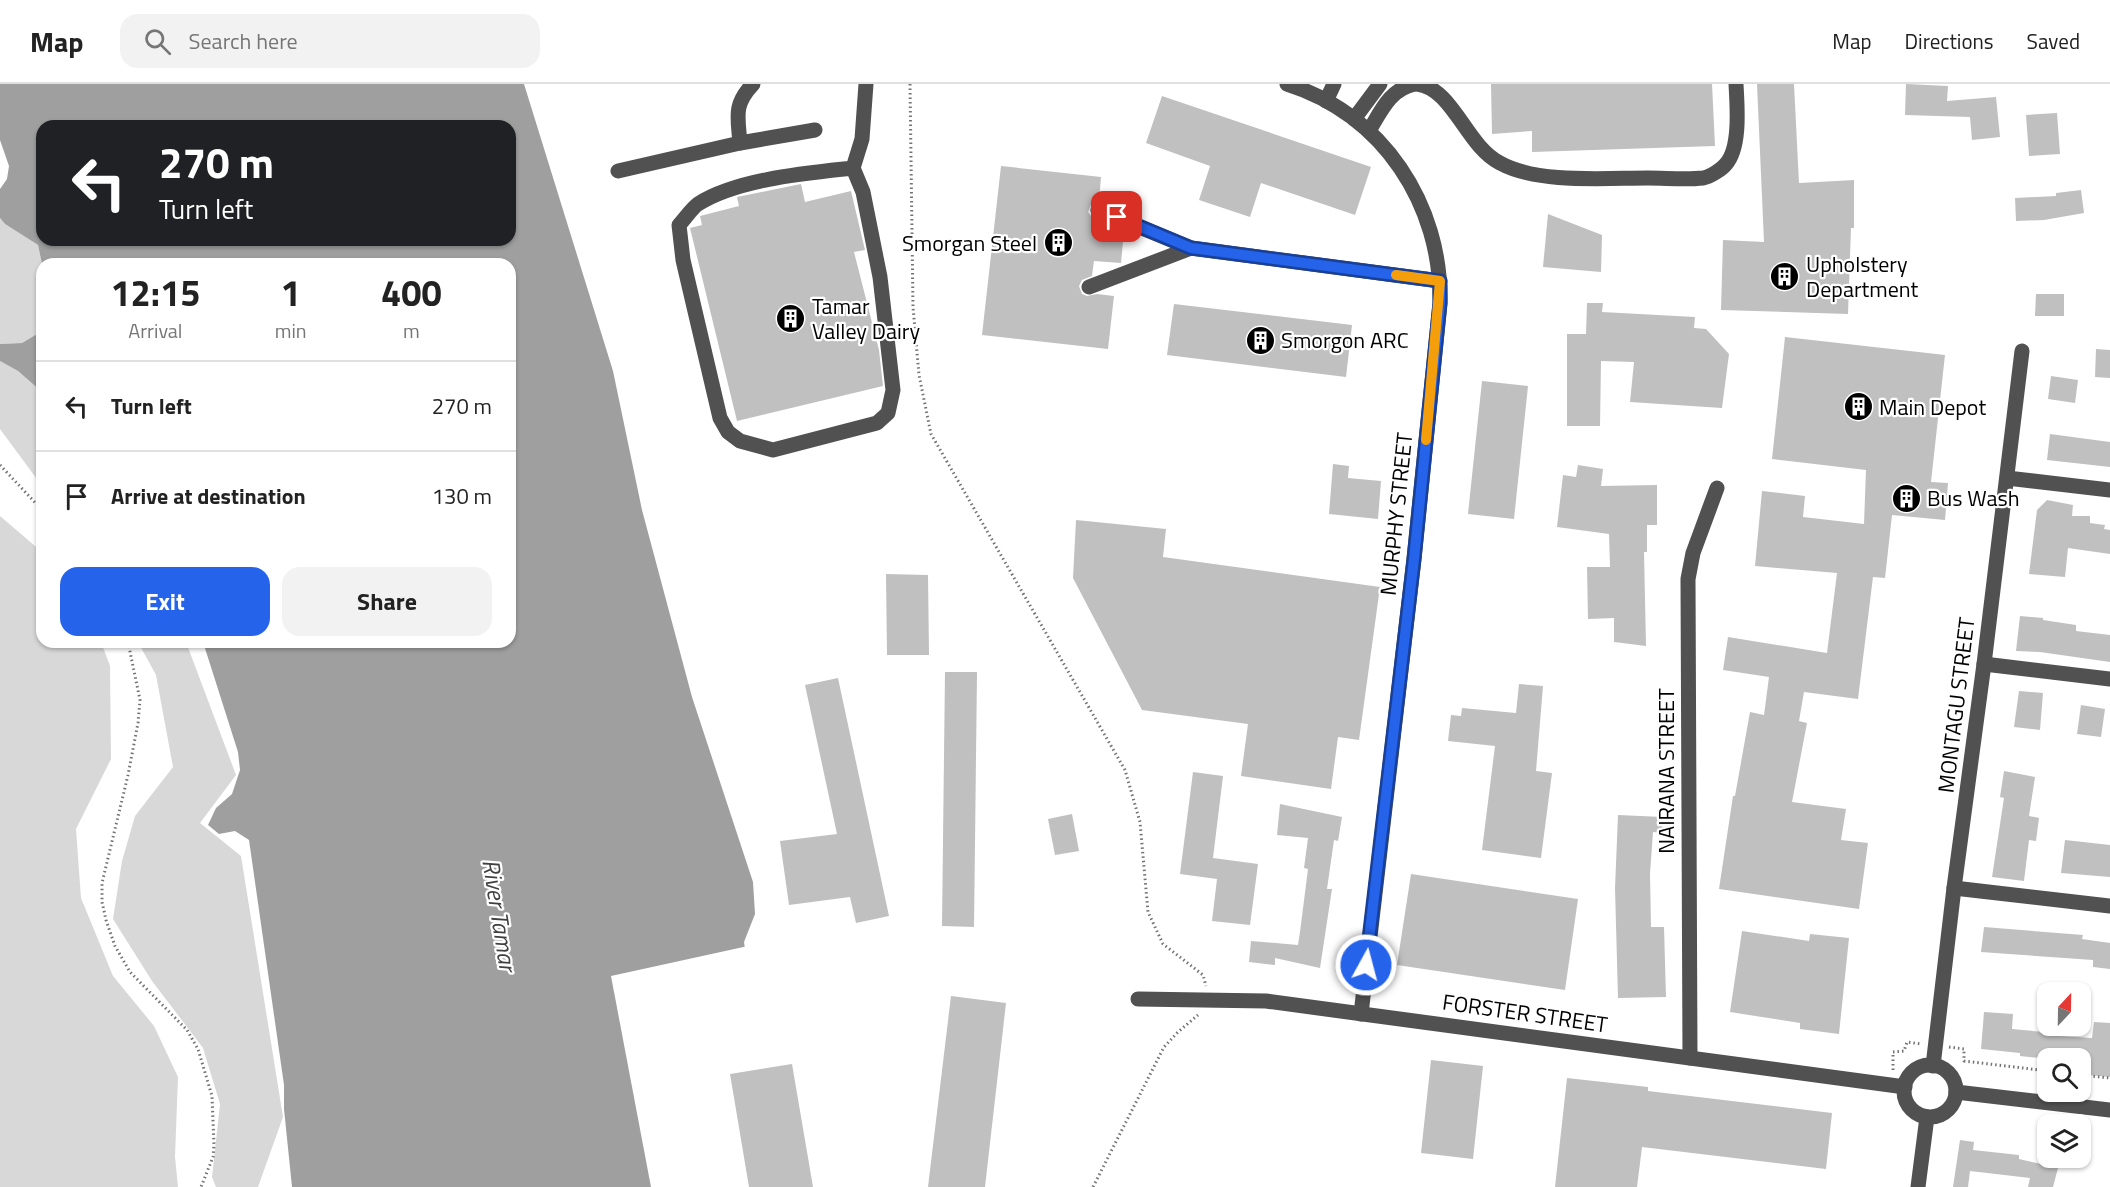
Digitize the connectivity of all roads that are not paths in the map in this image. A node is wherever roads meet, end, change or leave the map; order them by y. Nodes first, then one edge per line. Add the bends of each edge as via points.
1 (753, 84) edge
2 (866, 84) edge
3 (1287, 84) edge
4 (1334, 84) edge
5 (1380, 84) edge
6 (1416, 84) edge
7 (1736, 84) edge
8 (1326, 101) junction
9 (1354, 118) junction
10 (815, 130) dead end
11 (1369, 131) junction
12 (741, 143) junction
13 (853, 168) junction
14 (618, 171) dead end
15 (1098, 210) dead end
16 (1191, 248) junction
17 (1440, 281) junction
18 (1089, 287) dead end
19 (2022, 351) dead end
20 (2007, 478) junction
21 (1717, 488) dead end
22 (2110, 490) edge
23 (1984, 664) junction
24 (2110, 679) edge
25 (1954, 888) junction
26 (2110, 906) edge
27 (1138, 999) dead end
28 (1360, 1014) junction
29 (1690, 1058) junction
30 (1934, 1066) junction
31 (1905, 1087) junction
32 (1956, 1092) junction
33 (2110, 1110) edge
34 (1927, 1117) junction
35 (1918, 1187) edge

1 - 12 street via 742,96 738,111
2 - 13 street via 862,139
3 - 8 street, MURPHY STREET
4 - 8 street
5 - 9 street
6 - 7 street via 1440,93 1477,145 1499,163 1524,172 1567,178 1706,178 1726,165 1733,152
6 - 11 street via 1394,93
8 - 9 street, MURPHY STREET
9 - 11 street, MURPHY STREET
10 - 12 street
11 - 17 street, MURPHY STREET via 1402,169 1413,189 1432,234
12 - 14 street
13 - 13 street via 734,188 697,205 679,225 682,260 720,418 728,432 740,441 773,450 877,423 888,412 893,390 880,277 863,192
15 - 16 street
16 - 17 street
16 - 18 street
17 - 28 street, MURPHY STREET via 1414,559
19 - 20 street, MONTAGU STREET
20 - 22 street
20 - 23 street, MONTAGU STREET
21 - 29 street, NAIRANA STREET via 1693,553 1688,579
23 - 24 street
23 - 25 street, MONTAGU STREET
25 - 26 street
25 - 30 street, MONTAGU STREET
27 - 28 street, FORSTER STREET via 1266,1001
28 - 29 street, FORSTER STREET
29 - 31 street, FORSTER STREET
30 - 31 street via 1918,1068
30 - 32 street via 1950,1075
31 - 34 street via 1907,1103
32 - 33 street
32 - 34 street via 1950,1108
34 - 35 street

